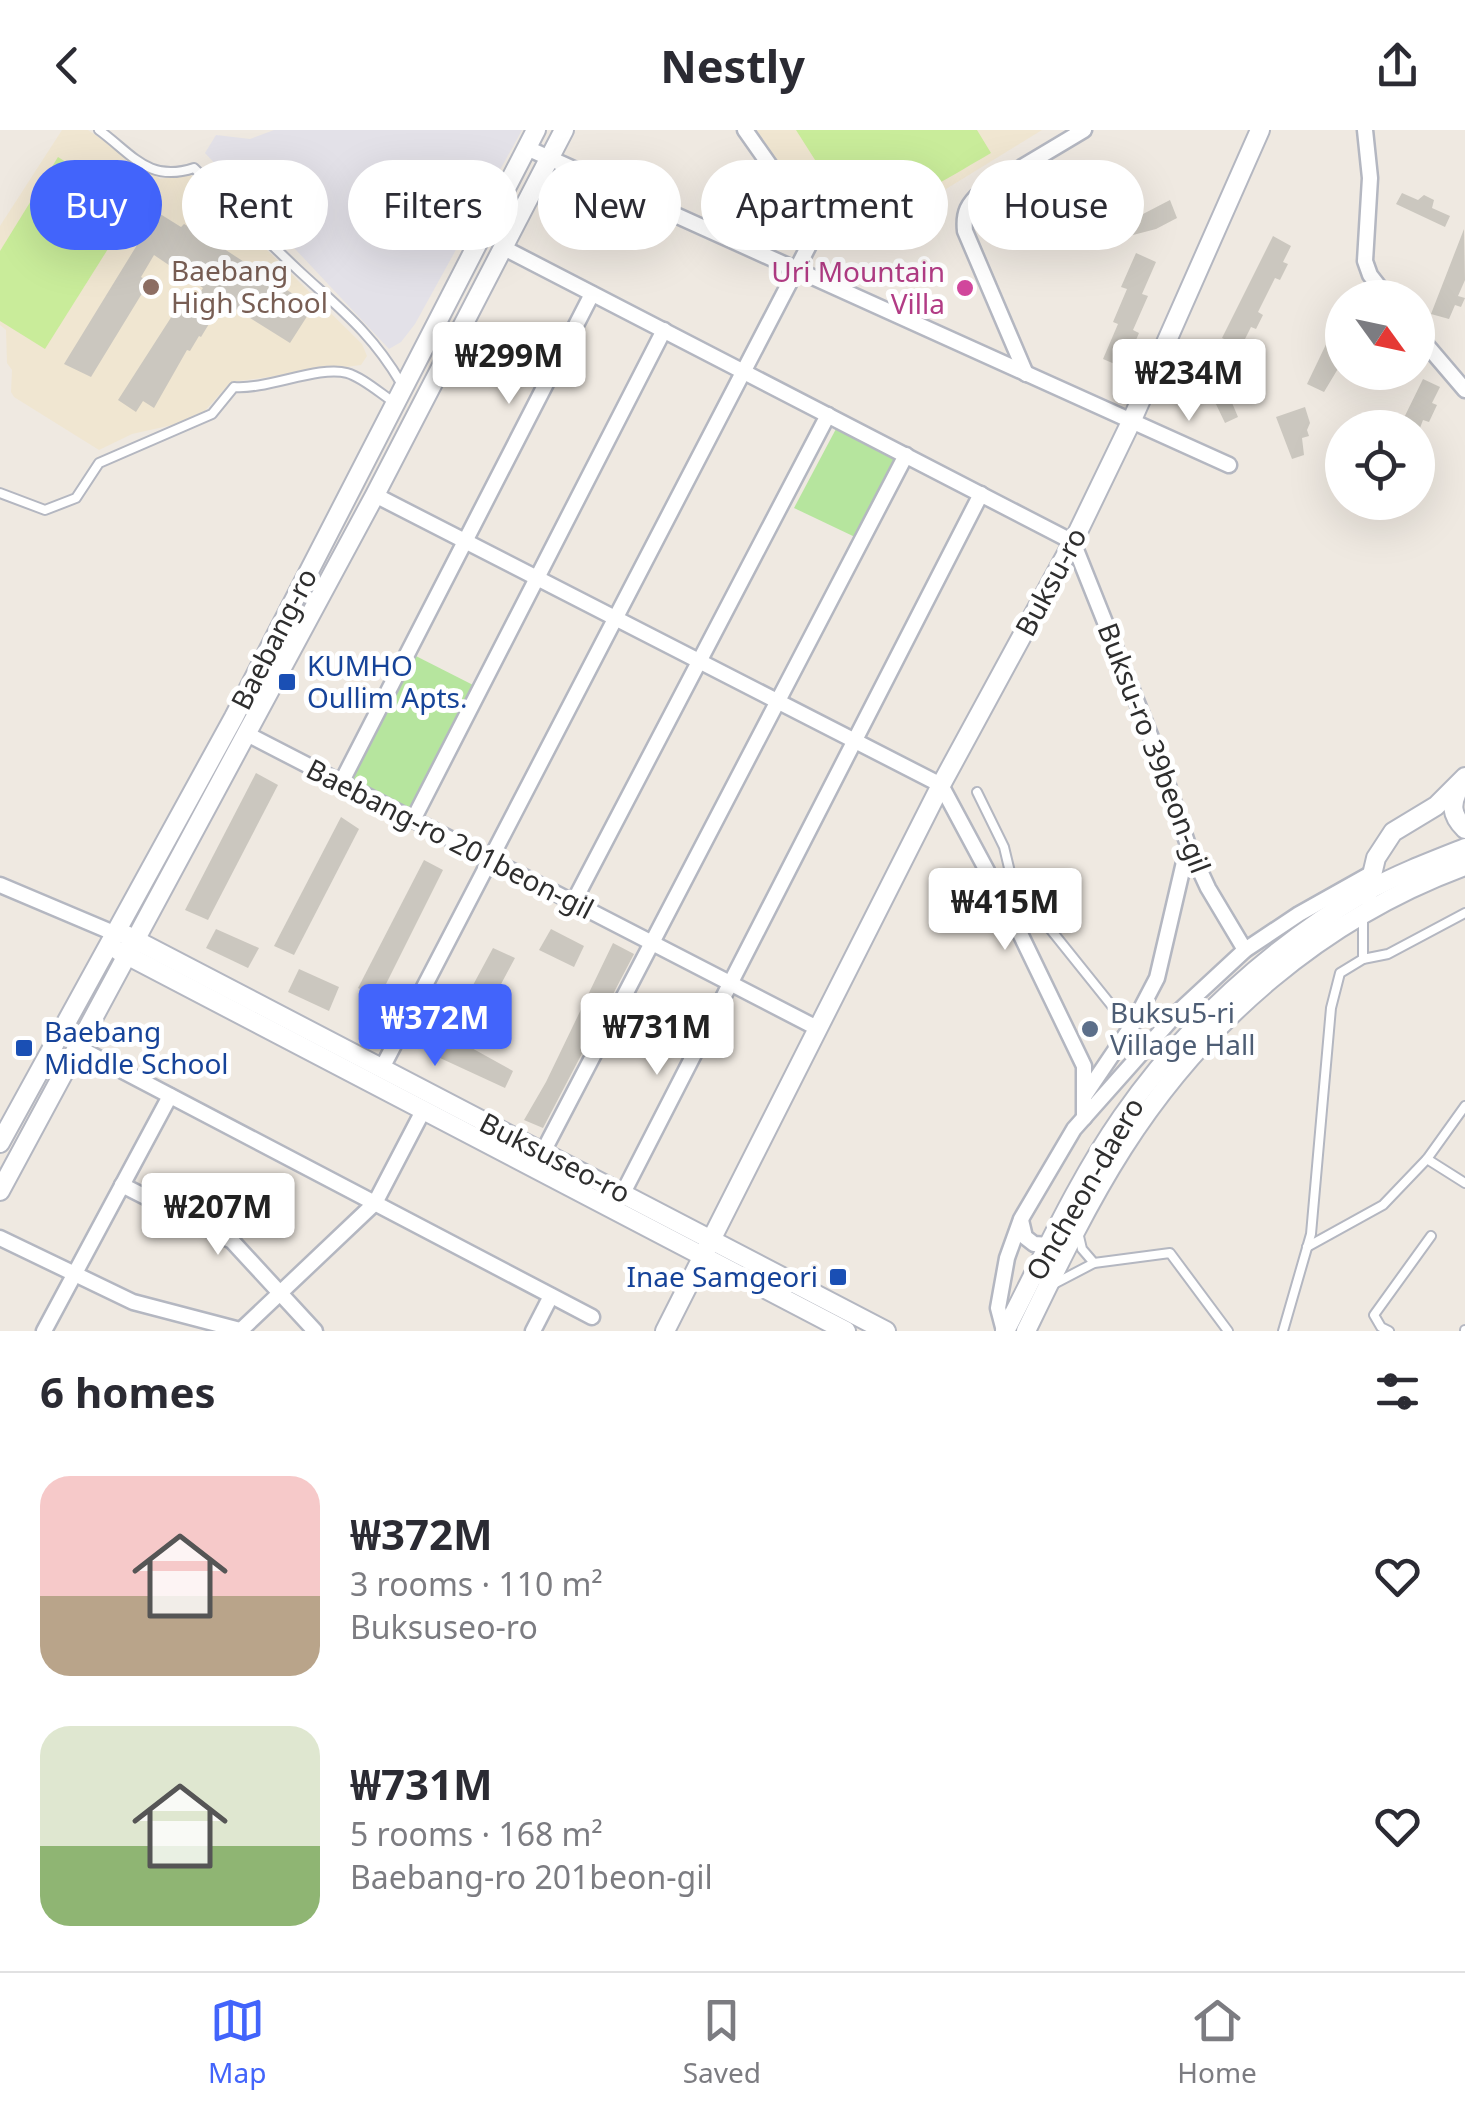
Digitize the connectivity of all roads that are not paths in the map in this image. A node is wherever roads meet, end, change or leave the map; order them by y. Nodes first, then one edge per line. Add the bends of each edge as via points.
1 (99, 130) edge
2 (536, 130) edge
3 (564, 130) edge
4 (745, 130) edge
5 (1084, 130) edge
6 (1260, 130) edge
7 (1365, 130) edge
8 (526, 148) junction
9 (550, 158) junction
10 (518, 221) edge
11 (503, 250) edge
12 (508, 250) edge
13 (796, 270) junction
14 (1374, 280) edge
15 (592, 294) junction
16 (664, 330) junction
17 (1435, 354) edge
18 (744, 372) junction
19 (1026, 374) junction
20 (1465, 390) edge
21 (399, 395) junction
22 (828, 415) junction
23 (1132, 422) junction
24 (906, 455) junction
25 (1229, 465) dead end
26 (0, 493) edge
27 (980, 494) junction
28 (375, 495) junction
29 (465, 541) junction
30 (1073, 542) junction
31 (537, 578) junction
32 (616, 618) junction
33 (700, 662) junction
34 (778, 702) junction
35 (247, 734) junction
36 (854, 741) junction
37 (1465, 778) edge
38 (341, 782) junction
39 (941, 785) junction
40 (977, 792) dead end
41 (413, 820) junction
42 (1465, 829) edge
43 (1188, 845) junction
44 (1465, 848) edge
45 (490, 860) junction
46 (1465, 866) edge
47 (1370, 882) junction
48 (0, 886) edge
49 (574, 902) junction
50 (1364, 912) junction
51 (1465, 913) edge
52 (114, 937) junction
53 (652, 943) junction
54 (132, 948) junction
55 (1245, 950) junction
56 (1363, 958) junction
57 (730, 984) junction
58 (1133, 1024) junction
59 (817, 1028) junction
60 (79, 1048) junction
61 (382, 1068) junction
62 (170, 1096) junction
63 (1084, 1097) junction
64 (1465, 1106) edge
65 (424, 1109) junction
66 (1084, 1118) junction
67 (0, 1142) edge
68 (543, 1152) junction
69 (1427, 1159) junction
70 (1465, 1183) edge
71 (122, 1185) junction
72 (0, 1191) edge
73 (623, 1193) junction
74 (375, 1203) junction
75 (1021, 1219) junction
76 (1077, 1230) junction
77 (1430, 1236) dead end
78 (0, 1238) edge
79 (1050, 1244) junction
80 (708, 1247) junction
81 (1307, 1247) junction
82 (1094, 1263) junction
83 (74, 1276) junction
84 (1047, 1288) junction
85 (280, 1293) junction
86 (551, 1296) junction
87 (592, 1317) dead end
88 (44, 1331) edge
89 (240, 1331) edge
90 (316, 1331) edge
91 (533, 1331) edge
92 (665, 1331) edge
93 (846, 1331) edge
94 (886, 1331) edge
95 (1004, 1331) edge
96 (1026, 1331) edge
97 (1228, 1331) edge
98 (1283, 1331) edge
99 (1389, 1331) edge

1 - 21 lane via 159,174 194,168 344,308 388,362
2 - 8 street, Baebang-ro
3 - 9 street, Baebang-ro
4 - 13 street via 819,226
5 - 19 street via 982,192 964,216
6 - 23 street, Buksu-ro
7 - 14 street via 1365,261
8 - 9 street
8 - 21 street, Baebang-ro
9 - 10 street, Baebang-ro
9 - 13 street
11 - 28 street, Baebang-ro
12 - 15 street
13 - 18 street
13 - 19 street
15 - 16 street
15 - 29 street
16 - 18 street
16 - 31 street
17 - 20 street
18 - 22 street
18 - 32 street
19 - 23 street
21 - 26 lane via 346,372 234,387 212,414 100,463 76,498 45,510
21 - 52 street, Baebang-ro
22 - 24 street
22 - 33 street
23 - 25 street
23 - 30 street, Buksu-ro
24 - 27 street
24 - 34 street
27 - 30 street
27 - 36 street
28 - 29 street
28 - 35 street, Baebang-ro
29 - 31 street
29 - 38 street
30 - 39 street, Buksu-ro
30 - 43 street, Buksu-ro 39beon-gil
31 - 32 street
31 - 41 street
32 - 33 street
32 - 45 street
33 - 34 street
33 - 49 street
34 - 36 street
34 - 53 street
35 - 38 street, Baebang-ro 201beon-gil
35 - 54 street, Baebang-ro
36 - 39 street
36 - 57 street
37 - 42 street via 1453,806
37 - 47 street via 1393,832
38 - 41 street, Baebang-ro 201beon-gil
39 - 59 street, Buksu-ro
39 - 63 street via 1084,1066
40 - 58 lane via 1010,872 1112,1006
41 - 45 street, Baebang-ro 201beon-gil
43 - 55 street, Buksu-ro 39beon-gil
43 - 58 street via 1157,978
44 - 47 street, Oncheon-daero
45 - 49 street, Baebang-ro 201beon-gil
45 - 61 street
46 - 50 street, Oncheon-daero
47 - 50 street
47 - 55 street via 1299,914
47 - 79 street, Oncheon-daero via 1254,972 1158,1069 1120,1120
48 - 52 street
49 - 53 street, Baebang-ro 201beon-gil
50 - 56 lane
50 - 76 street, Oncheon-daero via 1258,991 1180,1070 1123,1148
51 - 56 lane via 1388,954
52 - 54 street, Buksuseo-ro
52 - 67 street, Baebang-ro
53 - 57 street, Baebang-ro 201beon-gil
53 - 68 street
54 - 60 street, Baebang-ro
54 - 61 street, Buksuseo-ro
54 - 65 street, Buksuseo-ro
55 - 66 street via 1177,1013
56 - 81 lane via 1340,973 1331,1008
57 - 59 street, Baebang-ro 201beon-gil
57 - 73 street
58 - 63 street
59 - 80 street, Buksu-ro
60 - 62 street
60 - 72 street, Baebang-ro
61 - 68 street, Buksuseo-ro
62 - 71 street
62 - 74 street
63 - 66 street
64 - 69 lane
65 - 74 street
65 - 80 street, Buksuseo-ro
66 - 75 street
68 - 73 street, Buksuseo-ro
69 - 70 lane
69 - 81 lane via 1383,1205
71 - 83 street
71 - 85 street via 232,1241
73 - 80 street, Buksuseo-ro
74 - 85 street
74 - 86 street
75 - 79 street via 1024,1237
75 - 95 street via 1000,1285
76 - 82 lane
76 - 84 street, Oncheon-daero
77 - 99 lane via 1374,1315
78 - 83 street
79 - 95 street, Oncheon-daero
80 - 92 street, Buksu-ro
80 - 93 street, Buksuseo-ro
80 - 94 street, Buksuseo-ro
81 - 98 lane
82 - 84 lane
82 - 97 lane via 1170,1254
83 - 88 street
83 - 89 street via 132,1302
84 - 96 street, Oncheon-daero
85 - 89 street
85 - 90 street
86 - 87 street
86 - 91 street

